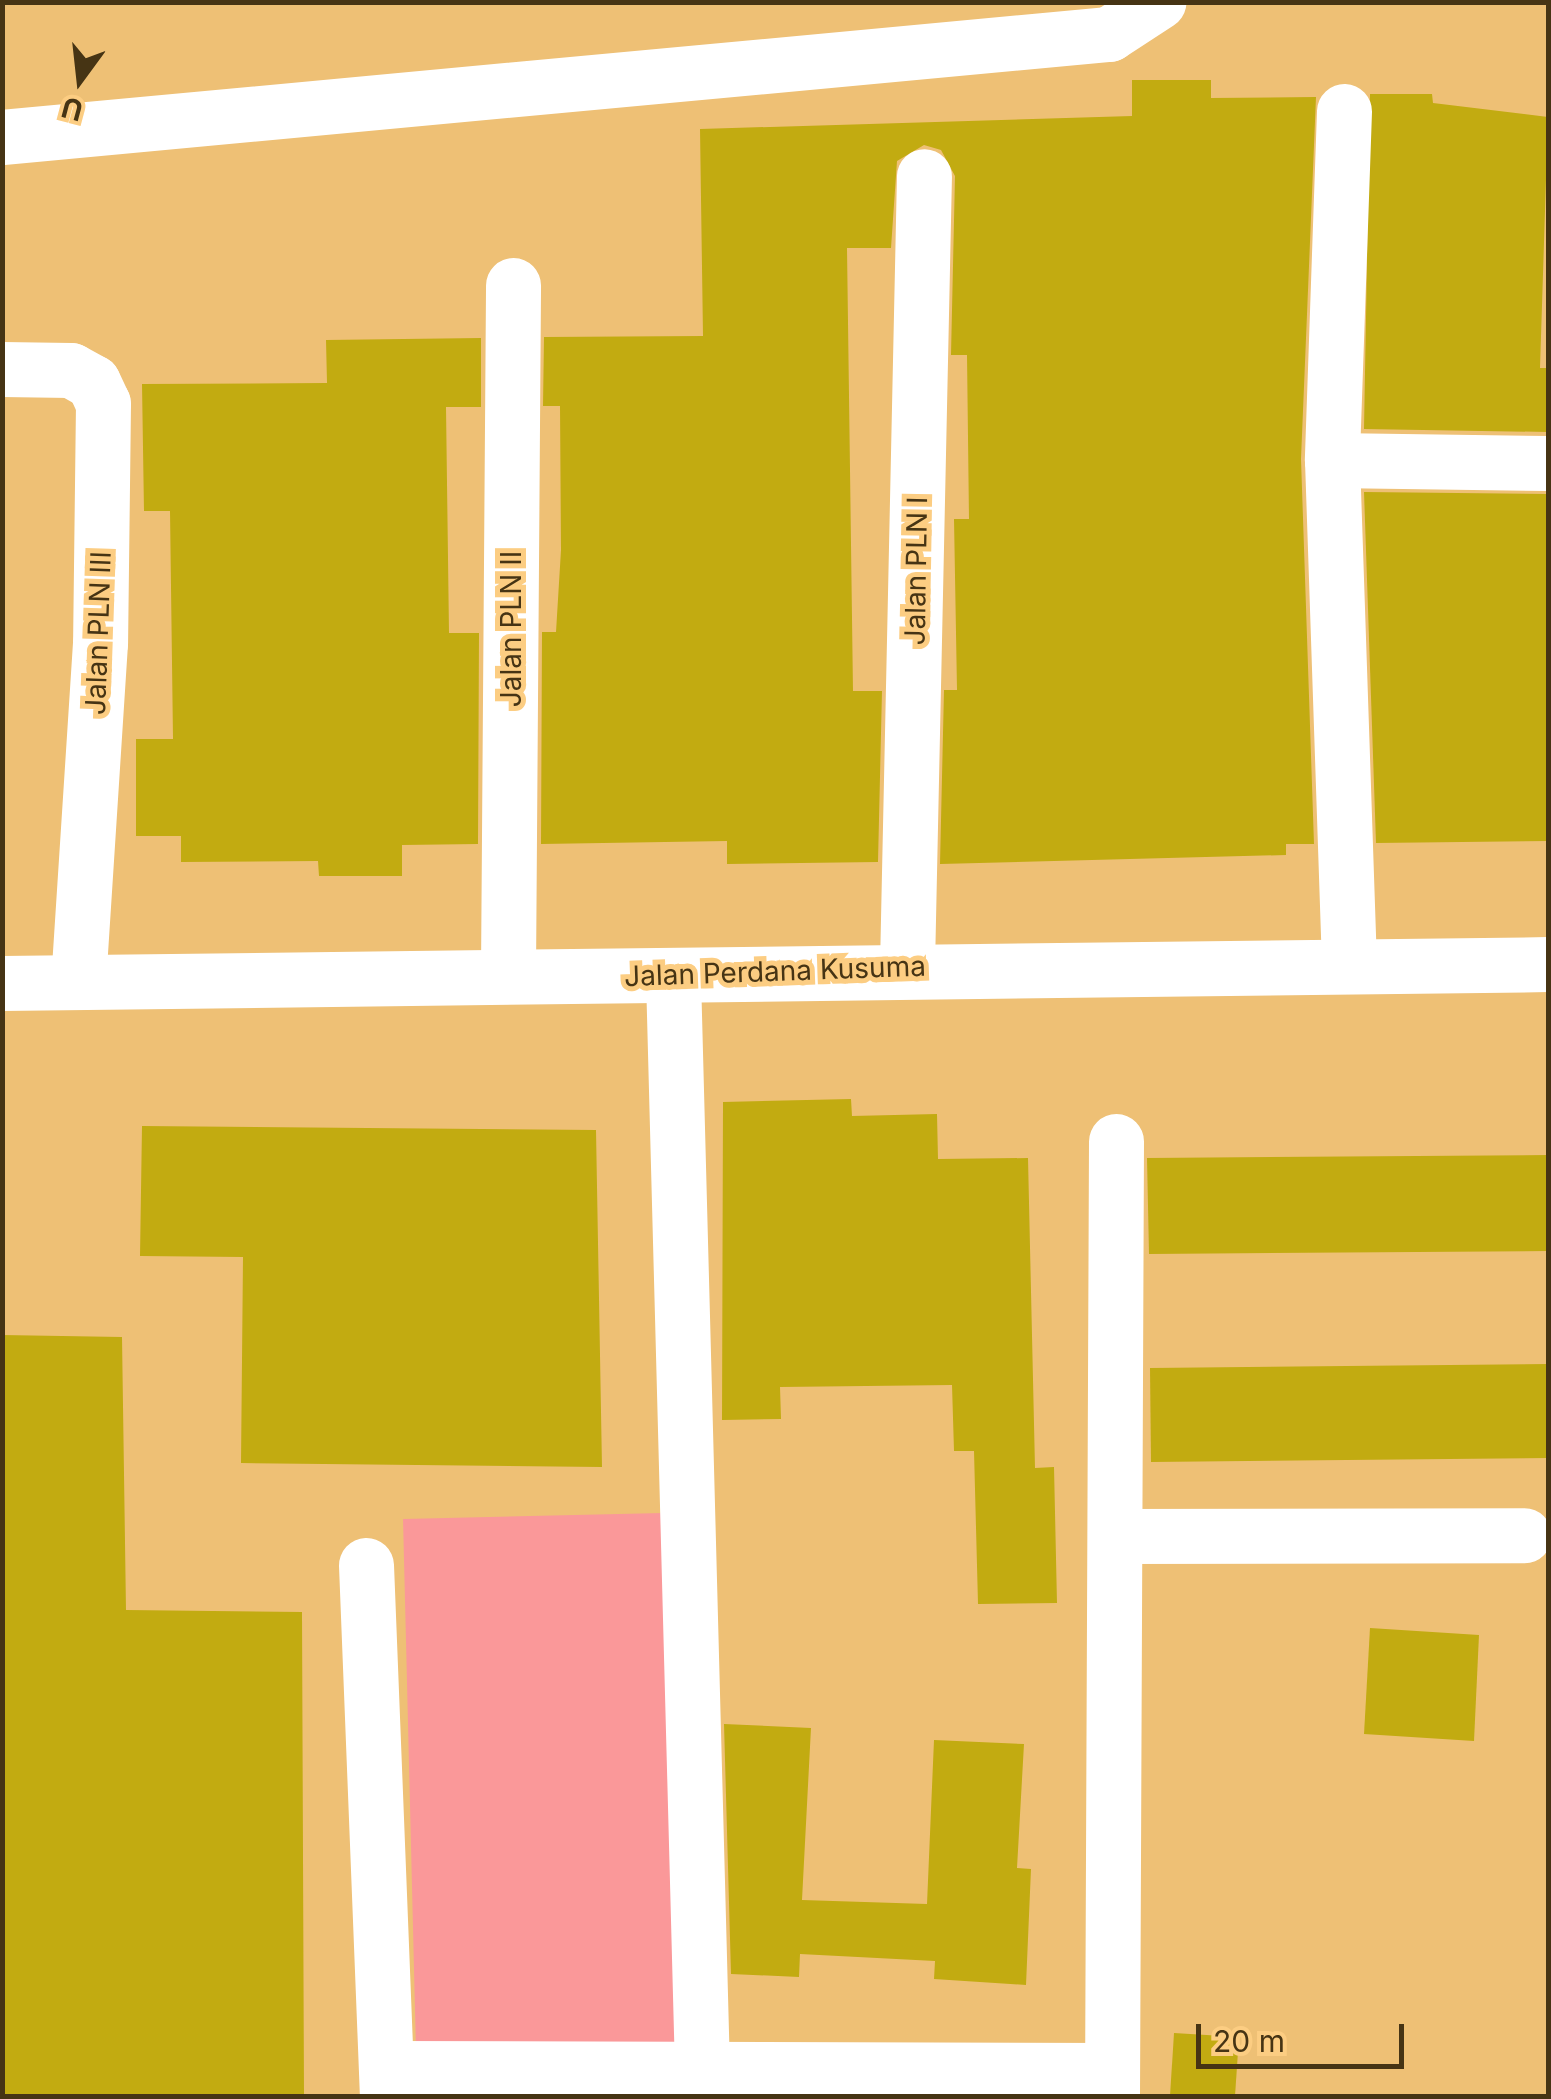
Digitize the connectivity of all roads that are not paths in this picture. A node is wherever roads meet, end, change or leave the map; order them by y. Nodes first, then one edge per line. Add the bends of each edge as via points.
1 (1158, 2) edge
2 (1344, 110) dead end
3 (2, 137) edge
4 (924, 176) dead end
5 (513, 285) dead end
6 (2, 370) edge
7 (1332, 460) junction
8 (1548, 463) edge
9 (1548, 964) edge
10 (1350, 965) junction
11 (907, 966) junction
12 (508, 972) junction
13 (672, 977) junction
14 (78, 980) junction
15 (2, 983) edge
16 (1116, 1142) dead end
17 (1524, 1535) dead end
18 (1115, 1536) junction
19 (366, 1564) dead end
20 (702, 2071) junction
21 (387, 2082) edge
22 (1112, 2083) edge

1 - 3 street via 1109,34
2 - 7 street
4 - 11 street, Jalan PLN I
5 - 12 street, Jalan PLN II
6 - 14 street, Jalan PLN III via 71,370 93,382 102,403 100,642
7 - 8 street
7 - 10 street
9 - 10 street, Jalan Perdana Kusuma
10 - 11 street, Jalan Perdana Kusuma
11 - 13 street, Jalan Perdana Kusuma
12 - 13 street, Jalan Perdana Kusuma
12 - 14 street, Jalan Perdana Kusuma
13 - 20 street
14 - 15 street, Jalan Perdana Kusuma
16 - 18 street
17 - 18 street
18 - 22 street
19 - 21 street
20 - 21 street
20 - 22 street

